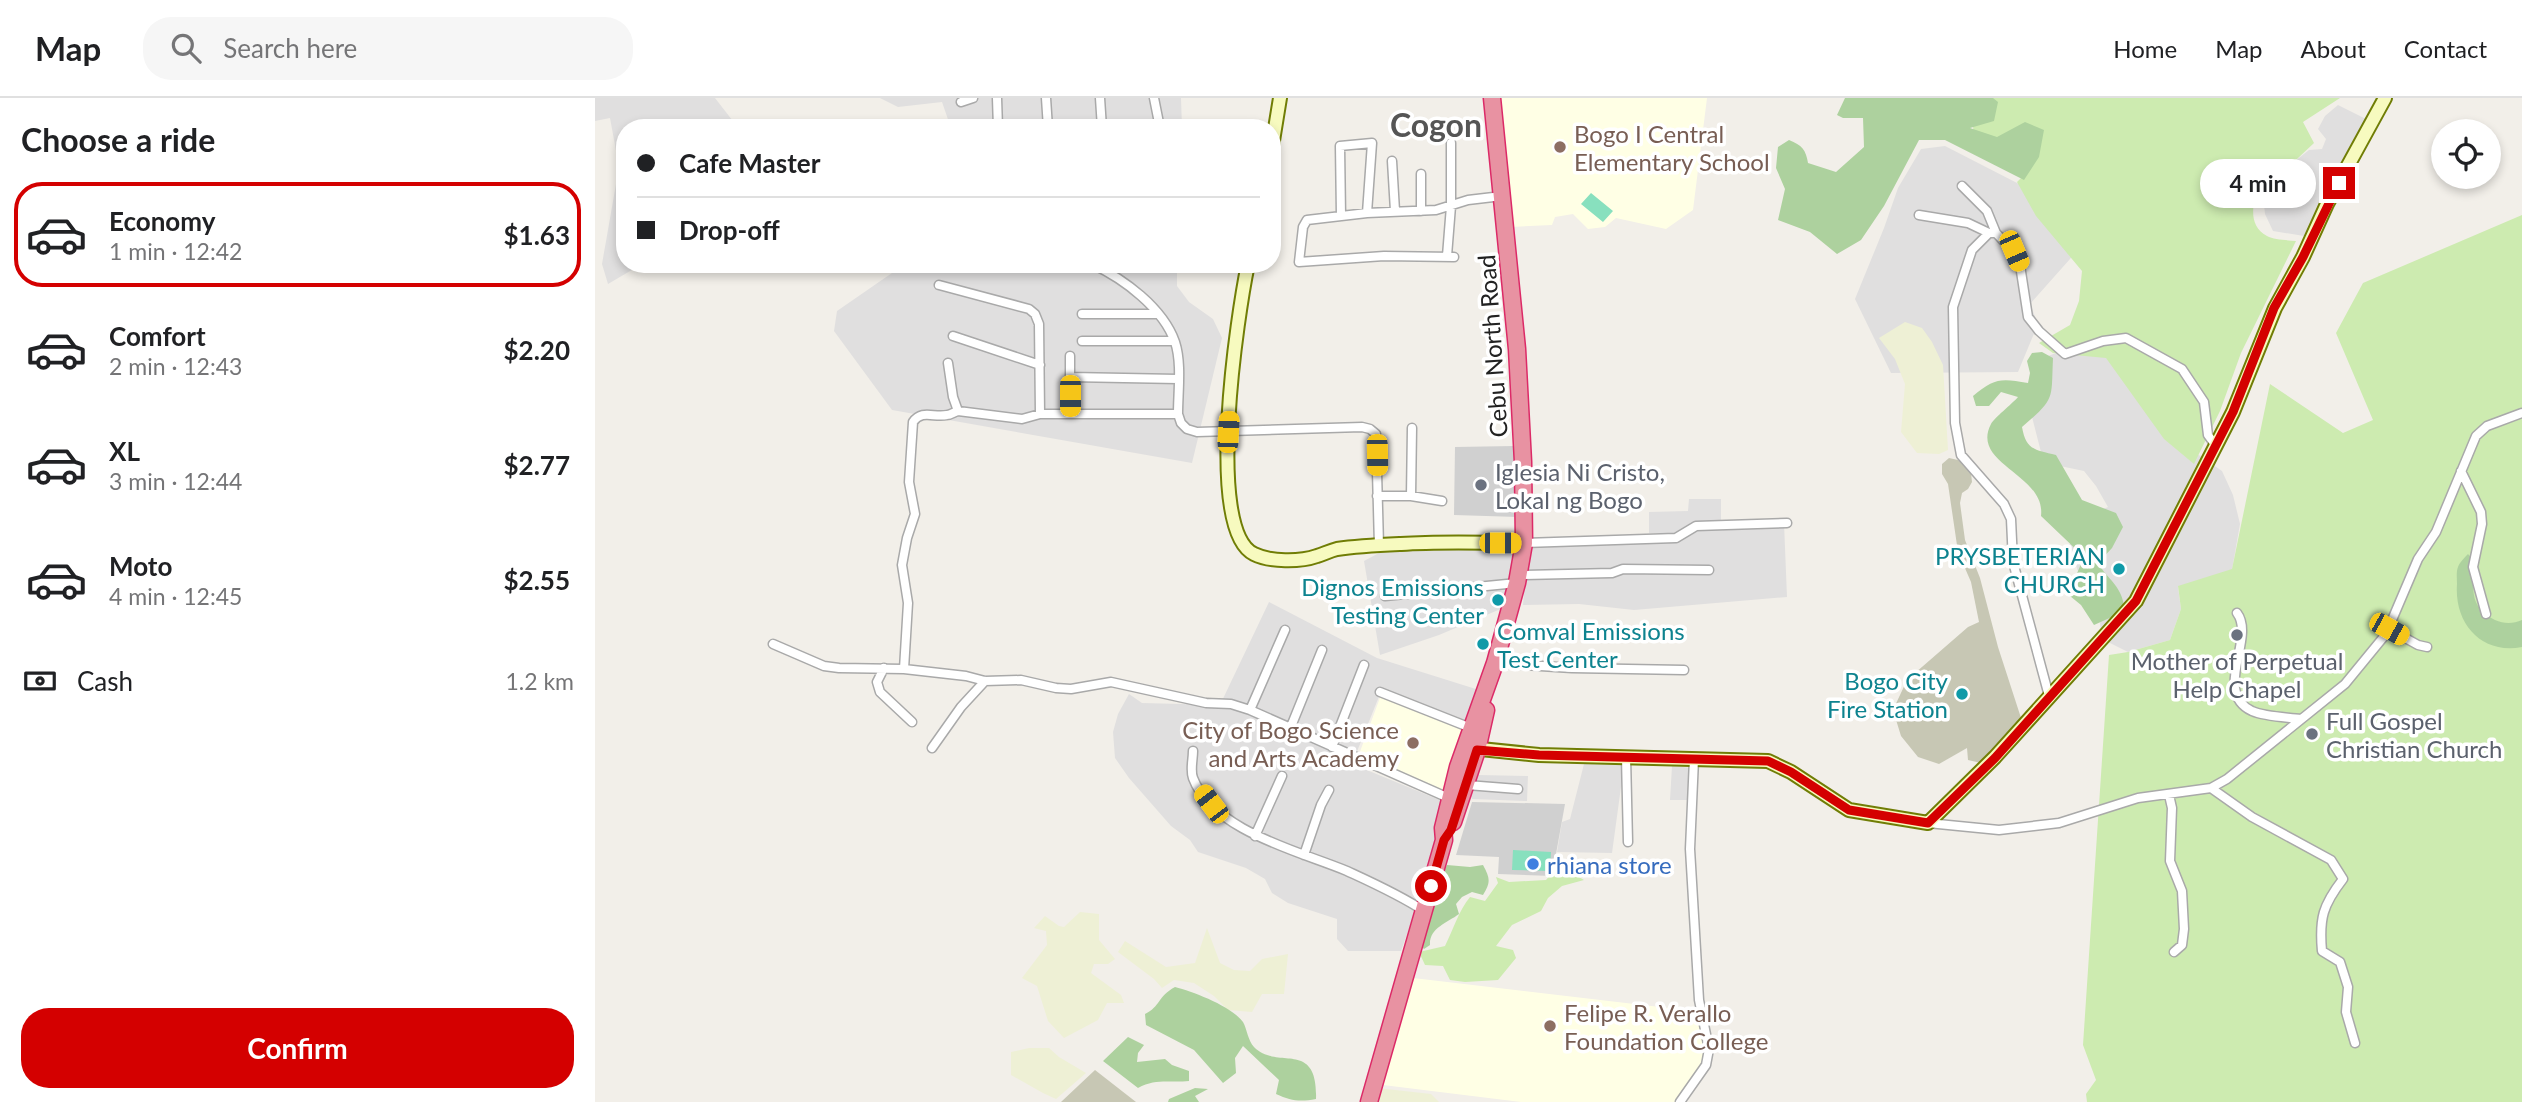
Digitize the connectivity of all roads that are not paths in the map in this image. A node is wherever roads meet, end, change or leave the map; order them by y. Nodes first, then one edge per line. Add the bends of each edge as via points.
1 (973, 98) edge
2 (996, 98) edge
3 (1046, 98) edge
4 (1100, 98) edge
5 (1154, 98) edge
6 (1279, 98) edge
7 (1492, 98) edge
8 (2385, 98) edge
9 (961, 102) dead end
10 (997, 119) edge
11 (1047, 119) edge
12 (1101, 119) edge
13 (1158, 119) edge
14 (1276, 119) edge
15 (1451, 143) dead end
16 (1392, 160) dead end
17 (1421, 174) dead end
18 (1962, 186) dead end
19 (1502, 197) junction
20 (1451, 206) junction
21 (1395, 211) junction
22 (1421, 211) junction
23 (1367, 212) junction
24 (1919, 215) dead end
25 (1341, 216) junction
26 (1993, 233) junction
27 (1110, 273) edge
28 (1247, 273) edge
29 (939, 285) dead end
30 (1156, 313) junction
31 (1082, 314) dead end
32 (953, 336) dead end
33 (1083, 341) dead end
34 (1174, 341) junction
35 (1070, 356) dead end
36 (948, 363) dead end
37 (1040, 365) junction
38 (1070, 377) junction
39 (1178, 379) junction
40 (958, 411) junction
41 (2522, 413) edge
42 (1040, 414) junction
43 (1070, 414) junction
44 (1178, 414) junction
45 (1412, 428) dead end
46 (1228, 432) junction
47 (2215, 447) junction
48 (2461, 471) junction
49 (1377, 496) junction
50 (1411, 496) junction
51 (1442, 501) dead end
52 (1787, 523) dead end
53 (1524, 543) junction
54 (1379, 546) junction
55 (1709, 570) dead end
56 (1518, 579) junction
57 (1385, 596) dead end
58 (2237, 613) dead end
59 (2486, 614) dead end
60 (2389, 629) junction
61 (1286, 630) dead end
62 (773, 644) dead end
63 (2427, 647) dead end
64 (1322, 650) dead end
65 (1364, 665) dead end
66 (884, 668) junction
67 (1494, 668) junction
68 (904, 669) junction
69 (1684, 670) dead end
70 (985, 681) junction
71 (1380, 692) dead end
72 (2049, 696) junction
73 (1250, 710) junction
74 (2301, 719) junction
75 (912, 722) dead end
76 (1471, 728) junction
77 (1290, 729) junction
78 (1332, 747) junction
79 (932, 748) dead end
80 (1193, 751) dead end
81 (1469, 756) junction
82 (1626, 757) junction
83 (1694, 759) junction
84 (1282, 776) dead end
85 (1467, 785) junction
86 (2211, 788) junction
87 (1518, 789) dead end
88 (1329, 790) dead end
89 (2169, 795) junction
90 (1455, 800) junction
91 (1928, 823) junction
92 (1255, 836) junction
93 (1628, 842) dead end
94 (1304, 855) junction
95 (1423, 911) junction
96 (2174, 952) dead end
97 (2355, 1043) dead end
98 (1369, 1102) edge
99 (1680, 1102) edge

1 - 9 street
2 - 10 street
3 - 11 street
4 - 12 street
5 - 13 street
6 - 14 main road
7 - 19 highway, Cebu North Road
8 - 47 main road via 2274,308
15 - 20 street
16 - 21 street
17 - 22 street
18 - 26 street via 1987,211
19 - 20 street
19 - 53 highway, Cebu North Road via 1517,349
20 - 22 street
20 - 25 street via 1451,256 1299,262 1307,220
21 - 22 street
21 - 23 street
23 - 25 street
23 - 25 street via 1371,143 1340,146
24 - 26 street via 1968,223
26 - 47 street via 2014,251 2028,317 2058,350 2065,354 2126,338 2182,369 2204,402 2203,425
26 - 72 street via 1972,250 1953,307 1955,423 1961,456 2004,503 2011,519 2013,562
27 - 30 street via 1137,291
28 - 46 main road via 1230,378
29 - 37 street via 1035,314
30 - 31 street
30 - 34 street
32 - 37 street
33 - 34 street
34 - 39 street
35 - 38 street
36 - 40 street
37 - 42 street
38 - 39 street
38 - 43 street
39 - 44 street
40 - 42 street via 1021,419
40 - 68 street via 922,414 913,422 909,482 915,514 902,565 908,614
41 - 48 street via 2487,426 2476,436
42 - 43 street
43 - 44 street
44 - 46 street via 1187,429
45 - 50 street
46 - 49 street via 1370,429 1376,434
46 - 54 main road via 1233,523 1237,537 1252,554 1301,559
47 - 72 main road via 2136,601
48 - 59 street via 2481,512 2473,567
48 - 60 street
49 - 50 street
49 - 54 street
50 - 51 street
52 - 53 street via 1696,526 1677,538
53 - 54 main road
53 - 56 highway, Cebu North Road
55 - 56 street via 1623,569
56 - 57 street
56 - 67 highway, Cebu North Road
58 - 74 street via 2242,622 2234,680 2237,696 2250,710
60 - 63 street
60 - 74 street via 2345,684
61 - 73 street
62 - 66 street via 824,666
64 - 77 street
65 - 78 street
66 - 68 street
66 - 75 street via 877,682 880,692
67 - 69 street
67 - 76 highway, Cebu North Road
67 - 81 highway, Cebu North Road
68 - 70 street
70 - 73 street via 1021,680 1071,689 1111,682
70 - 79 street
71 - 76 street
72 - 91 main road via 1995,758
73 - 77 street
74 - 86 street
76 - 81 highway, Cebu North Road
77 - 78 street
78 - 90 street
80 - 92 street via 1191,775 1196,785 1211,804
81 - 82 main road
81 - 85 highway, Cebu North Road
81 - 90 highway, Cebu North Road
82 - 83 main road
82 - 93 street
83 - 91 main road via 1768,761 1849,810
83 - 99 street via 1689,849 1699,1000 1709,1049 1706,1065
84 - 92 street
85 - 87 street
85 - 90 highway, Cebu North Road
86 - 89 street
86 - 97 street via 2252,817 2331,860 2343,879 2327,901 2320,925 2322,951 2340,962 2348,987 2346,1012
88 - 94 street
89 - 91 street via 2138,798 2059,823 2024,828
89 - 96 street via 2170,861 2182,891 2184,929 2182,946
90 - 95 highway, Cebu North Road via 1451,830
92 - 94 street
94 - 95 street via 1401,896
95 - 98 highway, Cebu North Road

